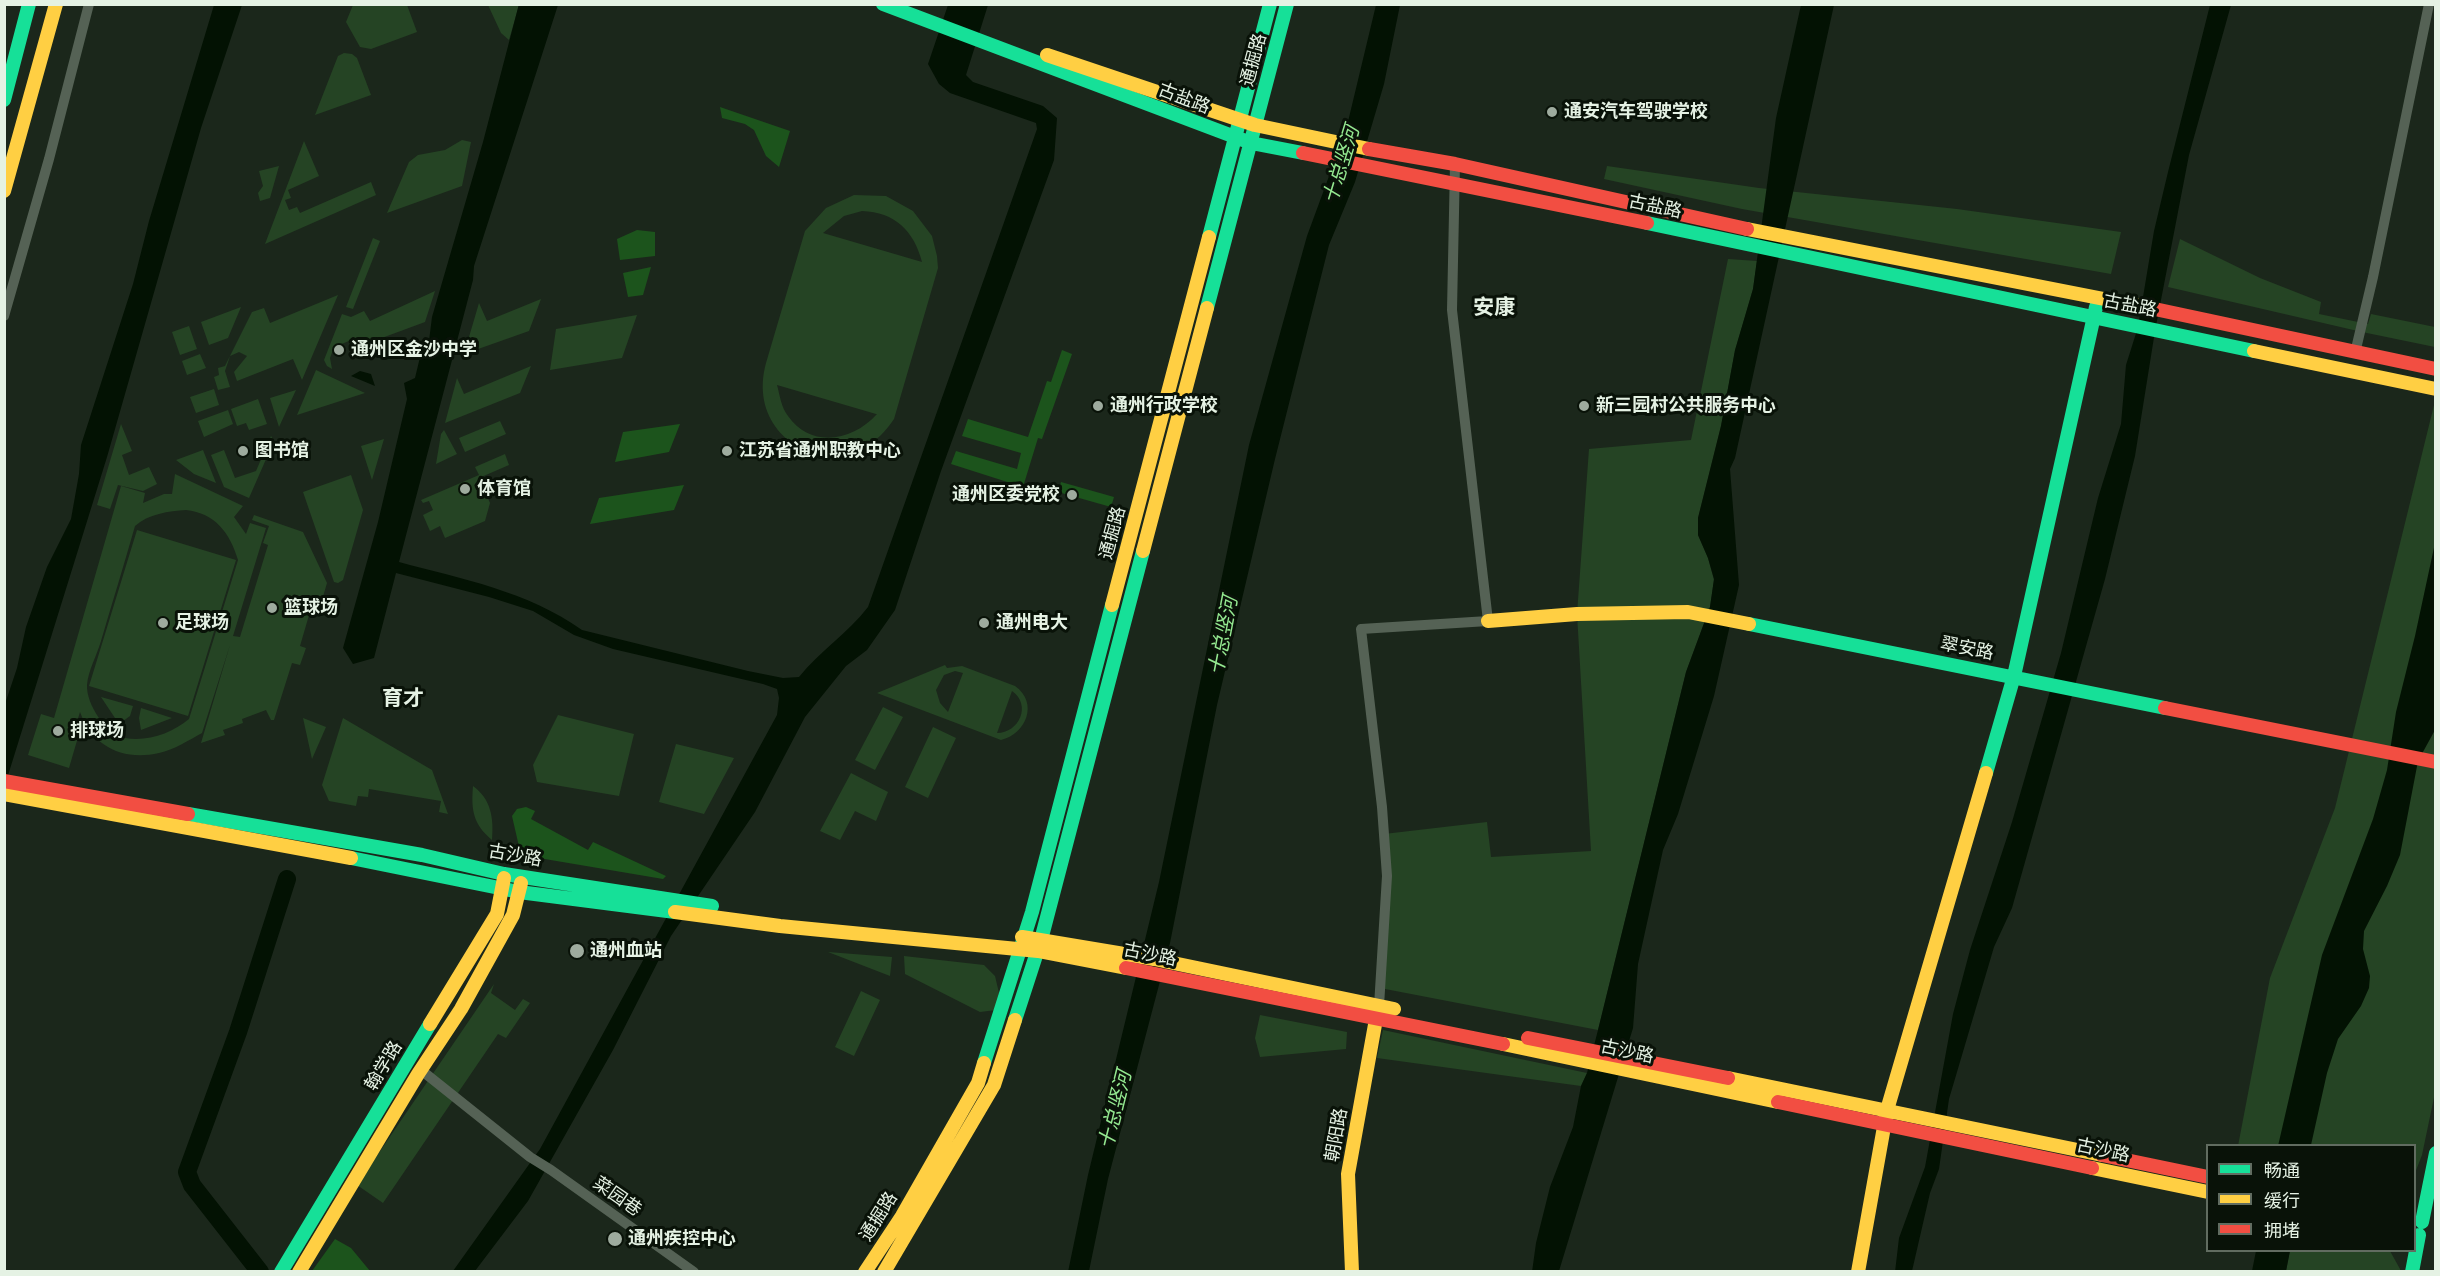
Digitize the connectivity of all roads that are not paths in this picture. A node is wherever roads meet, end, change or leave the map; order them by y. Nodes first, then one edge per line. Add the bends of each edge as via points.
1 (29, 4) edge
2 (56, 4) edge
3 (89, 4) edge
4 (883, 4) edge
5 (905, 4) edge
6 (1270, 4) edge
7 (1287, 4) edge
8 (2429, 4) edge
9 (941, 22) junction
10 (986, 38) junction
11 (4, 100) edge
12 (1238, 121) junction
13 (1255, 125) junction
14 (1233, 137) junction
15 (1251, 142) junction
16 (1455, 164) junction
17 (1454, 182) junction
18 (4, 191) edge
19 (2099, 297) junction
20 (4, 316) edge
21 (2093, 317) junction
22 (2355, 352) junction
23 (2436, 369) edge
24 (2436, 389) edge
25 (1488, 621) junction
26 (2014, 676) junction
27 (2430, 761) edge
28 (4, 781) edge
29 (14, 792) edge
30 (504, 874) junction
31 (522, 877) junction
32 (502, 889) junction
33 (519, 892) junction
34 (1022, 943) junction
35 (1040, 945) junction
36 (1180, 972) junction
37 (1378, 1012) junction
38 (1639, 1067) junction
39 (421, 1070) junction
40 (1887, 1110) junction
41 (1883, 1125) junction
42 (1959, 1133) junction
43 (2436, 1153) edge
44 (2206, 1178) edge
45 (2206, 1192) edge
46 (2421, 1228) edge
47 (2436, 1238) edge
48 (280, 1272) edge
49 (299, 1272) edge
50 (694, 1272) edge
51 (865, 1272) edge
52 (884, 1272) edge
53 (1352, 1272) edge
54 (1858, 1272) edge
55 (2412, 1272) edge

1 - 11 main road
2 - 18 main road
3 - 20 street
4 - 9 main road, 古盐路
5 - 9 main road, 古盐路
6 - 12 main road, 通掘路
7 - 13 main road, 通掘路
8 - 22 street
9 - 10 main road, 古盐路
10 - 12 main road, 古盐路
10 - 14 main road, 古盐路
12 - 13 main road, 古盐路
12 - 14 main road, 通掘路
13 - 15 main road, 通掘路
13 - 16 main road, 古盐路
14 - 15 main road, 古盐路
14 - 34 main road, 通掘路
15 - 17 main road, 古盐路
15 - 35 main road, 通掘路
16 - 17 street
16 - 19 main road, 古盐路 via 1752,231
17 - 21 main road, 古盐路
17 - 25 street via 1452,310
19 - 21 main road
19 - 22 main road, 古盐路
21 - 24 main road, 古盐路
21 - 26 main road
22 - 23 main road, 古盐路
25 - 26 main road, 翠安路 via 1688,612
25 - 37 street via 1362,629 1387,876
26 - 27 main road, 翠安路
26 - 40 main road
28 - 29 main road, 古沙路
29 - 30 main road, 古沙路 via 422,855
29 - 32 main road, 古沙路
30 - 31 main road, 古沙路
30 - 32 main road, 翰学路
31 - 33 main road, 翰学路
31 - 34 main road, 古沙路 via 770,915
32 - 33 main road, 古沙路
32 - 48 main road, 翰学路 via 497,914
33 - 34 main road, 古沙路 via 780,926
33 - 39 main road, 翰学路 via 513,915 461,1009
34 - 35 main road
34 - 51 main road, 通掘路 via 978,1083
35 - 36 main road, 古沙路 via 1122,954
35 - 36 main road, 古沙路 via 1122,968
35 - 52 main road, 通掘路 via 994,1085
36 - 37 main road, 古沙路
37 - 38 main road, 古沙路
37 - 53 main road, 朝阳路 via 1348,1174
38 - 40 main road, 古沙路
38 - 41 main road, 古沙路
39 - 49 main road, 翰学路
39 - 50 street, 菜园巷 via 530,1157
40 - 41 main road
40 - 42 main road, 古沙路 via 1925,1118
41 - 42 main road, 古沙路 via 1919,1133
41 - 54 main road
42 - 44 main road, 古沙路
42 - 45 main road, 古沙路
43 - 46 main road
46 - 47 main road
46 - 55 main road

